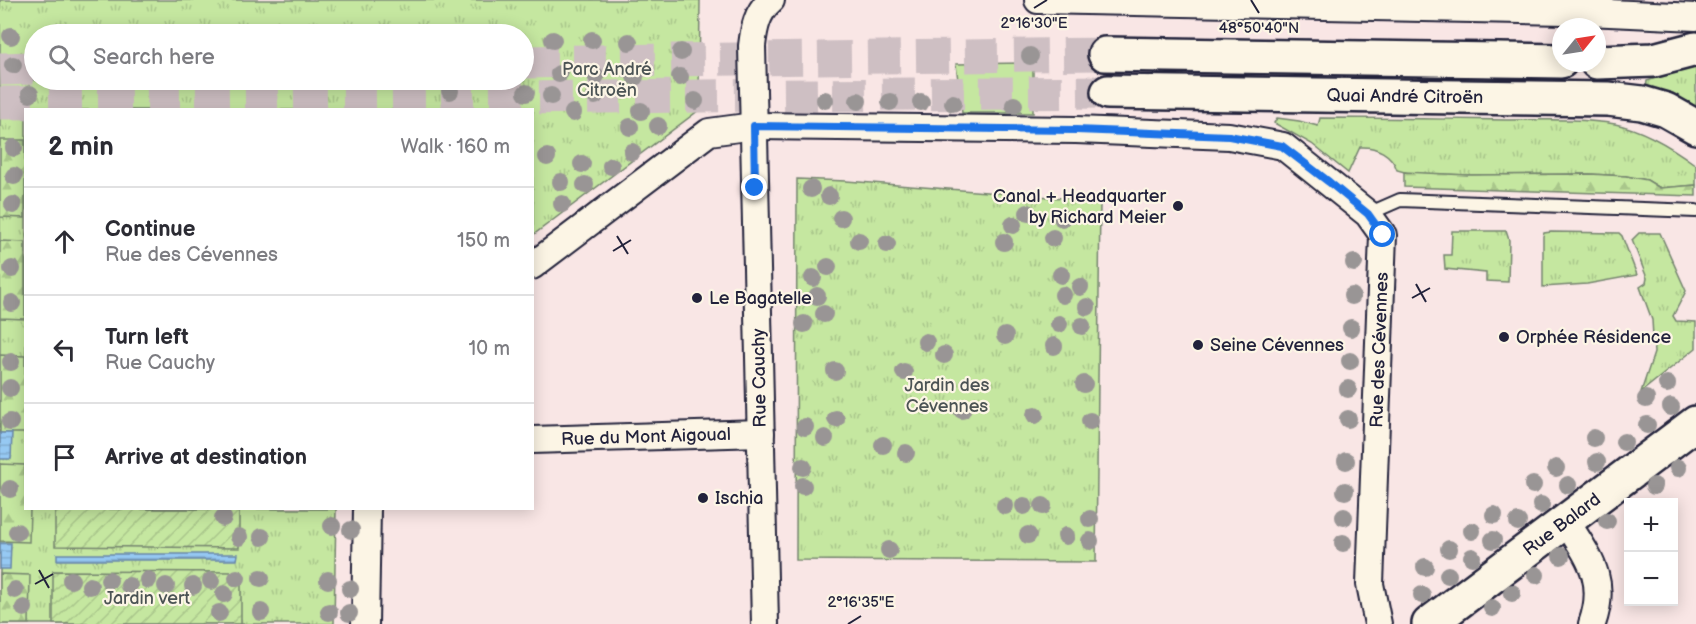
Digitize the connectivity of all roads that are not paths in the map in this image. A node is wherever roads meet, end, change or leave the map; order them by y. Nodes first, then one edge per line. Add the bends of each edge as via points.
1 (771, 0) edge
2 (1038, 0) edge
3 (1696, 17) edge
4 (1696, 49) edge
5 (1105, 54) tunnel mouth
6 (1552, 62) edge
7 (1606, 62) edge
8 (1108, 92) tunnel mouth
9 (754, 126) junction
10 (1696, 127) edge
11 (1696, 211) edge
12 (1368, 214) junction
13 (534, 264) edge
14 (1696, 423) edge
15 (761, 433) junction
16 (534, 441) edge
17 (368, 510) edge
18 (1566, 521) junction
19 (1443, 620) edge
20 (364, 624) edge
21 (765, 624) edge
22 (1378, 624) edge
23 (1592, 624) edge
24 (1600, 624) edge

1 - 9 street, Rue Cauchy via 755,24 752,46
2 - 3 street
4 - 7 main road via 1654,60
5 - 6 main road, Quai André Citroën
8 - 10 main road, Quai André Citroën via 1608,99 1666,110
9 - 12 street, Rue des Cévennes via 1229,136 1282,146
9 - 13 street, Rue des Cévennes via 710,132
9 - 15 street, Rue Cauchy
11 - 12 lane via 1400,200
12 - 22 street, Rue des Cévennes via 1383,235 1370,584
14 - 18 main road, Rue Balard
15 - 16 street, Rue du Mont Aigoual
15 - 21 street, Rue Cauchy
17 - 20 street
18 - 19 main road, Rue Balard
18 - 23 street via 1592,562 1599,592
23 - 24 street

